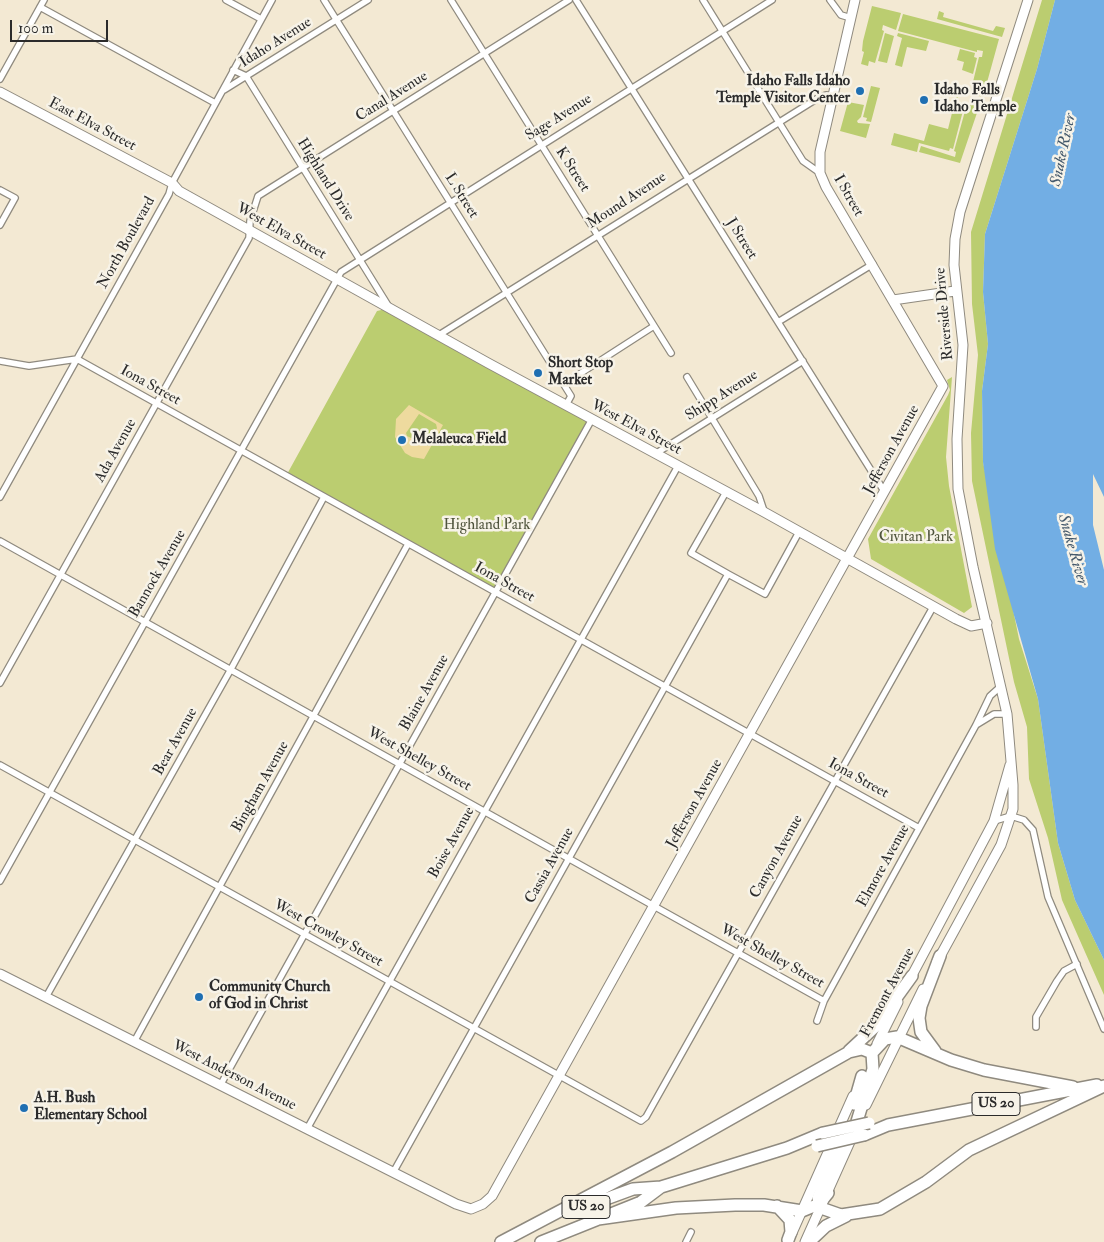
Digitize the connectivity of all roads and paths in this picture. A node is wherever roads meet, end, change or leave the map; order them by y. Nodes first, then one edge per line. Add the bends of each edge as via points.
1 (44, 0) edge
2 (226, 0) edge
3 (272, 0) edge
4 (324, 0) edge
5 (368, 0) edge
6 (451, 0) edge
7 (569, 0) edge
8 (576, 0) edge
9 (703, 0) edge
10 (772, 0) edge
11 (830, 0) edge
12 (855, 0) edge
13 (1028, 0) edge
14 (40, 7) junction
15 (851, 18) junction
16 (261, 19) junction
17 (337, 20) junction
18 (722, 31) junction
19 (484, 54) junction
20 (233, 70) junction
21 (246, 76) junction
22 (0, 79) edge
23 (632, 88) junction
24 (222, 91) junction
25 (0, 92) edge
26 (832, 96) junction
27 (215, 103) junction
28 (393, 110) junction
29 (779, 122) junction
30 (541, 145) junction
31 (302, 167) junction
32 (820, 173) junction
33 (688, 177) junction
34 (172, 182) junction
35 (0, 190) edge
36 (450, 202) junction
37 (0, 225) edge
38 (250, 230) junction
39 (598, 235) junction
40 (359, 259) junction
41 (873, 264) junction
42 (337, 279) junction
43 (955, 291) junction
44 (506, 292) junction
45 (893, 300) junction
46 (390, 308) junction
47 (778, 322) junction
48 (654, 326) junction
49 (439, 335) junction
50 (671, 353) dead end
51 (77, 359) junction
52 (0, 361) edge
53 (802, 361) junction
54 (687, 377) dead end
55 (564, 384) junction
56 (942, 388) joint
57 (156, 404) junction
58 (566, 406) junction
59 (712, 417) junction
60 (592, 420) junction
61 (242, 451) junction
62 (655, 454) junction
63 (678, 466) junction
64 (884, 491) junction
65 (726, 492) junction
66 (0, 497) edge
67 (324, 497) junction
68 (764, 512) junction
69 (799, 532) junction
70 (0, 542) edge
71 (408, 544) junction
72 (848, 559) junction
73 (728, 574) junction
74 (61, 575) junction
75 (496, 592) junction
76 (933, 607) junction
77 (145, 622) junction
78 (987, 623) junction
79 (989, 634) joint
80 (580, 639) junction
81 (231, 669) junction
82 (0, 683) edge
83 (664, 686) junction
84 (1000, 687) junction
85 (1008, 714) junction
86 (315, 716) junction
87 (976, 725) junction
88 (750, 734) junction
89 (1012, 758) junction
90 (400, 764) junction
91 (0, 766) edge
92 (834, 781) junction
93 (50, 794) junction
94 (484, 811) junction
95 (1011, 816) junction
96 (994, 821) junction
97 (918, 828) junction
98 (135, 841) junction
99 (569, 858) junction
100 (0, 881) edge
101 (220, 888) junction
102 (654, 905) junction
103 (304, 936) junction
104 (738, 952) junction
105 (940, 956) junction
106 (1077, 964) junction
107 (0, 974) edge
108 (912, 976) junction
109 (389, 982) junction
110 (46, 997) junction
111 (824, 1001) junction
112 (817, 1021) dead end
113 (1036, 1027) dead end
114 (1104, 1028) edge
115 (474, 1030) junction
116 (897, 1037) junction
117 (134, 1042) junction
118 (849, 1052) junction
119 (872, 1053) junction
120 (938, 1054) junction
121 (862, 1076) junction
122 (559, 1077) junction
123 (221, 1084) junction
124 (1104, 1085) edge
125 (1082, 1088) junction
126 (644, 1120) joint
127 (888, 1125) junction
128 (307, 1129) junction
129 (860, 1132) junction
130 (786, 1148) junction
131 (394, 1171) junction
132 (661, 1187) junction
133 (828, 1193) joint
134 (456, 1204) joint
135 (777, 1206) junction
136 (820, 1206) junction
137 (802, 1210) junction
138 (849, 1214) junction
139 (598, 1218) junction
140 (539, 1224) junction
141 (692, 1232) dead end
142 (788, 1241) edge
143 (501, 1242) edge
144 (541, 1242) edge
145 (686, 1242) edge
146 (805, 1242) edge
147 (809, 1242) edge

1 - 14 street
2 - 16 street
3 - 16 street, North Boulevard
4 - 17 street, L Street
5 - 17 street, Idaho Avenue
6 - 19 street, K Street
7 - 19 street, Canal Avenue
8 - 23 street, J Street
9 - 18 street, I Street
10 - 18 street, Sage Avenue
11 - 15 street via 841,15
12 - 15 street
13 - 43 street, Riverside Drive via 960,212 955,239
14 - 22 street
14 - 27 street
15 - 26 street
16 - 20 street, North Boulevard
17 - 21 street, Idaho Avenue
17 - 28 street, L Street
18 - 23 street, Sage Avenue
18 - 29 street, I Street
19 - 28 street, Canal Avenue
19 - 30 street, K Street
20 - 21 street
20 - 24 street, North Boulevard
21 - 24 street, Idaho Avenue
21 - 31 street, Highland Drive
23 - 30 street, Sage Avenue
23 - 33 street, J Street
24 - 27 street, North Boulevard
25 - 34 street, East Elva Street
26 - 29 street, Mound Avenue via 818,98
26 - 32 street via 820,152
27 - 34 street, North Boulevard
28 - 31 street, Canal Avenue
28 - 36 street, L Street
29 - 32 street, I Street via 803,161
29 - 33 street, Mound Avenue
30 - 36 street, Sage Avenue
30 - 39 street, K Street
31 - 38 street, Canal Avenue via 258,196
31 - 40 street, Highland Drive
32 - 41 street, I Street
33 - 39 street, Mound Avenue
33 - 47 street, J Street
34 - 38 street, West Elva Street via 179,191
34 - 51 street, North Boulevard via 169,194
35 - 37 street via 15,198
36 - 40 street, Sage Avenue
36 - 44 street, L Street
38 - 42 street, West Elva Street
38 - 57 street, Ada Avenue via 249,238
39 - 44 street, Mound Avenue
39 - 48 street, K Street
40 - 42 street, Sage Avenue
40 - 46 street, Highland Drive
41 - 45 street, I Street
41 - 47 street
42 - 46 street, West Elva Street
42 - 61 street, Bannock Avenue
43 - 45 street
43 - 78 street, Riverside Drive via 963,345 957,439 958,488
44 - 49 street, Mound Avenue
44 - 55 street, L Street
45 - 56 street, I Street via 941,380
46 - 49 street, West Elva Street
47 - 53 street, J Street
48 - 50 street, K Street
48 - 55 street
49 - 58 street, West Elva Street
51 - 52 street via 29,366
51 - 57 street, Iona Street
51 - 66 street, North Boulevard
53 - 59 street, Shipp Avenue
53 - 64 street, J Street
54 - 59 street
55 - 58 street, L Street via 571,396
56 - 64 street, Jefferson Avenue
57 - 61 street, Iona Street
57 - 74 street, Ada Avenue
58 - 60 street, West Elva Street
59 - 62 street, Shipp Avenue
59 - 68 street via 759,496
60 - 62 street, West Elva Street
60 - 75 street, Blaine Avenue
61 - 67 street, Iona Street
61 - 77 street, Bannock Avenue
62 - 63 street, West Elva Street
63 - 65 street, West Elva Street
63 - 80 street, Boise Avenue
64 - 72 street, Jefferson Avenue
65 - 68 street, West Elva Street
65 - 73 street via 691,553
67 - 71 street, Iona Street
67 - 81 street, Bear Avenue
68 - 69 street, West Elva Street
69 - 72 street, West Elva Street
69 - 73 street via 765,594
70 - 74 street, West Shelley Street
71 - 75 street, Iona Street
71 - 86 street, Bingham Avenue
72 - 76 street, West Elva Street
72 - 88 street, Jefferson Avenue
73 - 83 street, Cassia Avenue
74 - 77 street, West Shelley Street
74 - 82 street, Ada Avenue
75 - 80 street, Iona Street
75 - 90 street, Blaine Avenue
76 - 78 street, West Elva Street via 971,626
76 - 92 street, Canyon Avenue
77 - 81 street, West Shelley Street
77 - 93 street, Bannock Avenue
78 - 79 street, Riverside Drive
79 - 84 street, Fremont Avenue
80 - 83 street, Iona Street
80 - 94 street, Boise Avenue
81 - 86 street, West Shelley Street
81 - 98 street, Bear Avenue
83 - 88 street, Iona Street
83 - 99 street, Cassia Avenue
84 - 85 street, Fremont Avenue
84 - 87 street, Elmore Avenue via 990,696
85 - 87 street via 994,714
85 - 89 street, Fremont Avenue
86 - 90 street, West Shelley Street
86 - 101 street, Bingham Avenue
87 - 97 street, Elmore Avenue
88 - 92 street, Iona Street
88 - 102 street, Jefferson Avenue
89 - 95 street, Fremont Avenue
89 - 96 street, Fremont Avenue
90 - 94 street, West Shelley Street
90 - 103 street, Blaine Avenue
91 - 93 street, West Crowley Street
92 - 97 street, Iona Street
92 - 104 street, Canyon Avenue
93 - 98 street, West Crowley Street
93 - 100 street, Bannock Avenue
94 - 99 street, West Shelley Street
94 - 109 street, Boise Avenue
95 - 96 street
95 - 105 street, Fremont Avenue via 993,860
95 - 106 street via 1024,820 1032,830 1048,897
96 - 108 street, Fremont Avenue
97 - 111 street, Elmore Avenue
98 - 101 street, West Crowley Street
98 - 110 street, Bear Avenue
99 - 102 street, West Shelley Street
99 - 115 street, Cassia Avenue
101 - 103 street, West Crowley Street
101 - 117 street, Bingham Avenue
102 - 104 street, West Shelley Street
102 - 122 street, Jefferson Avenue
103 - 109 street, West Crowley Street
103 - 123 street, Blaine Avenue
104 - 111 street, West Shelley Street
104 - 126 street, Canyon Avenue
105 - 116 street, Fremont Avenue
105 - 120 highway via 919,1018 921,1032
106 - 113 street via 1064,971 1057,981 1036,1016
106 - 114 street
107 - 110 street, West Anderson Avenue
108 - 118 highway via 876,1026
108 - 119 street, Fremont Avenue
109 - 115 street, West Crowley Street
109 - 128 street, Boise Avenue
110 - 117 street, West Anderson Avenue
111 - 112 street, Elmore Avenue
115 - 122 street, West Crowley Street
115 - 131 street, Cassia Avenue
116 - 119 highway via 885,1039
116 - 120 highway
116 - 129 street, Fremont Avenue
117 - 123 street, West Anderson Avenue
118 - 119 highway via 862,1049
118 - 140 highway
119 - 121 street, Fremont Avenue
119 - 129 highway via 872,1076
120 - 125 highway via 991,1072
121 - 136 highway via 851,1116 819,1192
121 - 137 street, Fremont Avenue
122 - 126 street, West Crowley Street via 638,1120
122 - 134 street, Jefferson Avenue via 492,1196 471,1209
123 - 128 street, West Anderson Avenue
124 - 125 highway, US 20
124 - 138 highway via 969,1150 926,1182 880,1209
125 - 127 highway, US 20
127 - 129 highway, US 20
127 - 130 highway, US 20, bridge via 869,1123 823,1134
128 - 131 street, West Anderson Avenue
129 - 130 highway, US 20, bridge via 817,1146
129 - 133 street, Fremont Avenue
130 - 132 highway, US 20
131 - 134 street, West Anderson Avenue
132 - 139 highway, US 20 via 641,1202
132 - 140 highway, US 20 via 633,1189
133 - 136 highway
135 - 137 highway
135 - 139 highway via 693,1207
135 - 142 highway via 790,1220
136 - 137 highway
136 - 138 highway via 834,1214
136 - 146 street
137 - 142 street, Fremont Avenue
138 - 147 highway via 826,1226
139 - 144 highway, US 20
140 - 143 highway, US 20
141 - 145 street

